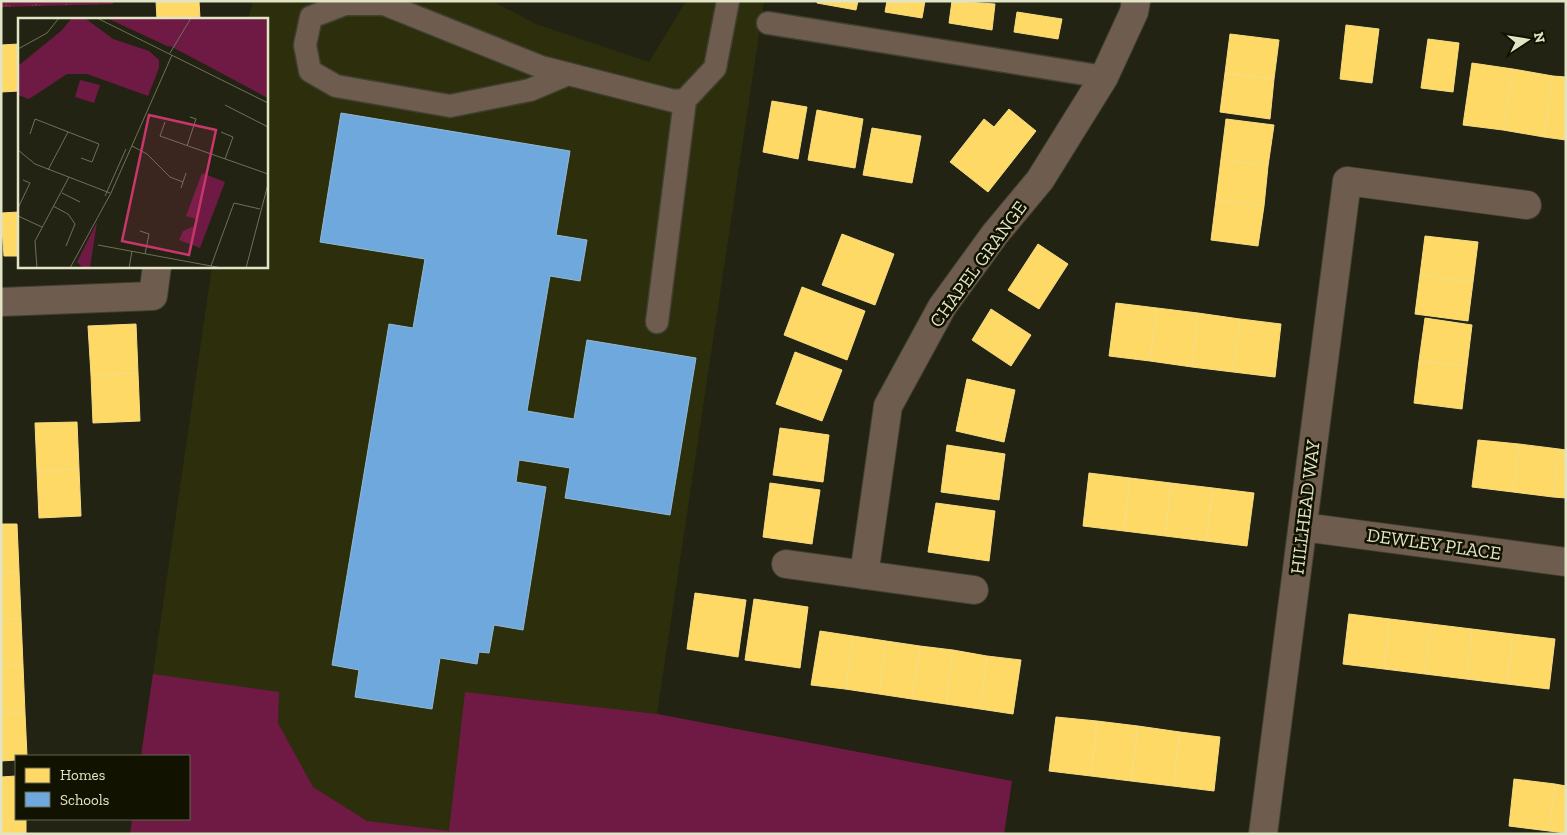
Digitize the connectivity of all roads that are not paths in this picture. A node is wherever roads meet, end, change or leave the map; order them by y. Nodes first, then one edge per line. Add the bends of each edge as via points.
1 (728, 1) edge
2 (1136, 1) edge
3 (768, 23) dead end
4 (568, 74) junction
5 (1104, 77) junction
6 (685, 100) junction
7 (1527, 205) dead end
8 (157, 268) edge
9 (1, 302) edge
10 (657, 322) dead end
11 (1303, 527) junction
12 (1566, 562) edge
13 (786, 564) dead end
14 (864, 575) junction
15 (974, 590) dead end
16 (1263, 834) edge

1 - 6 lane via 715,68
2 - 5 street, CHAPEL GRANGE
3 - 5 lane
4 - 4 lane via 530,90 450,106 336,86 310,71 305,45 311,18 345,4 384,4 480,44
4 - 6 lane via 674,101
5 - 14 street, CHAPEL GRANGE via 1040,180 995,234 942,307 888,406
6 - 10 lane
7 - 11 street, HILLHEAD WAY via 1348,181
8 - 9 street via 152,296
11 - 12 street, DEWLEY PLACE
11 - 16 street, HILLHEAD WAY
13 - 14 street
14 - 15 street

